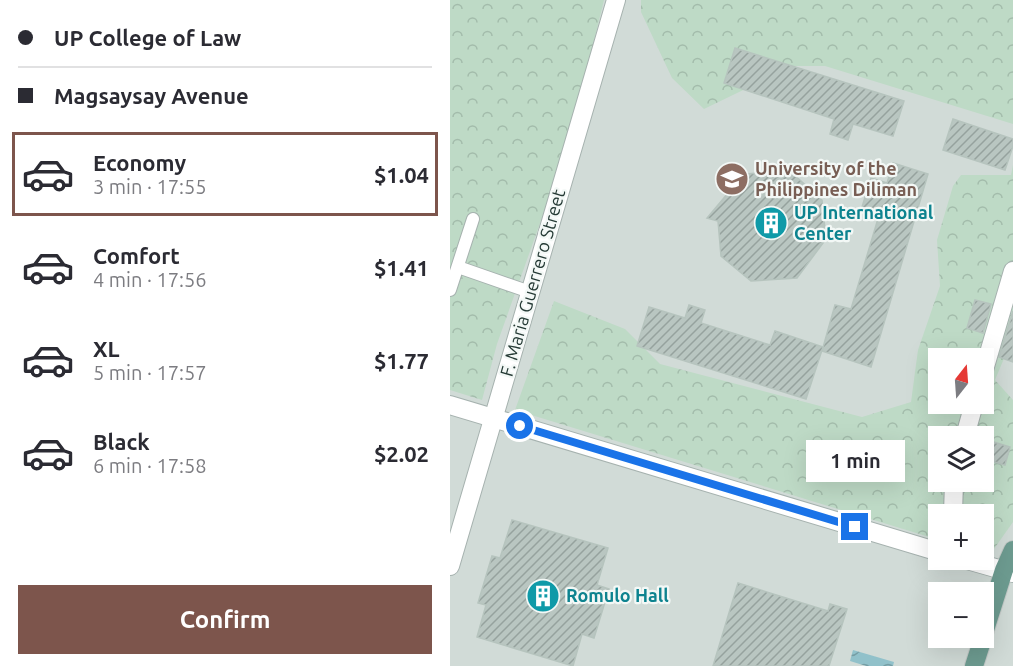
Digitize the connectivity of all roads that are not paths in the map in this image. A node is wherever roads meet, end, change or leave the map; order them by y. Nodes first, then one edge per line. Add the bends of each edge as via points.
1 (616, 0) edge
2 (473, 219) dead end
3 (458, 267) junction
4 (1013, 271) edge
5 (450, 290) edge
6 (530, 292) junction
7 (990, 348) edge
8 (450, 405) edge
9 (494, 418) junction
10 (928, 549) edge
11 (1013, 550) edge
12 (450, 566) edge
13 (1008, 572) edge
14 (994, 608) edge
15 (979, 648) edge
16 (974, 666) edge

1 - 6 street, F. Maria Guerrero Street
2 - 3 lane
3 - 5 lane
3 - 6 lane
4 - 7 street
6 - 9 street, F. Maria Guerrero Street
8 - 9 street
9 - 10 street
9 - 12 street, F. Maria Guerrero Street
11 - 13 main road
13 - 14 main road
15 - 16 main road

